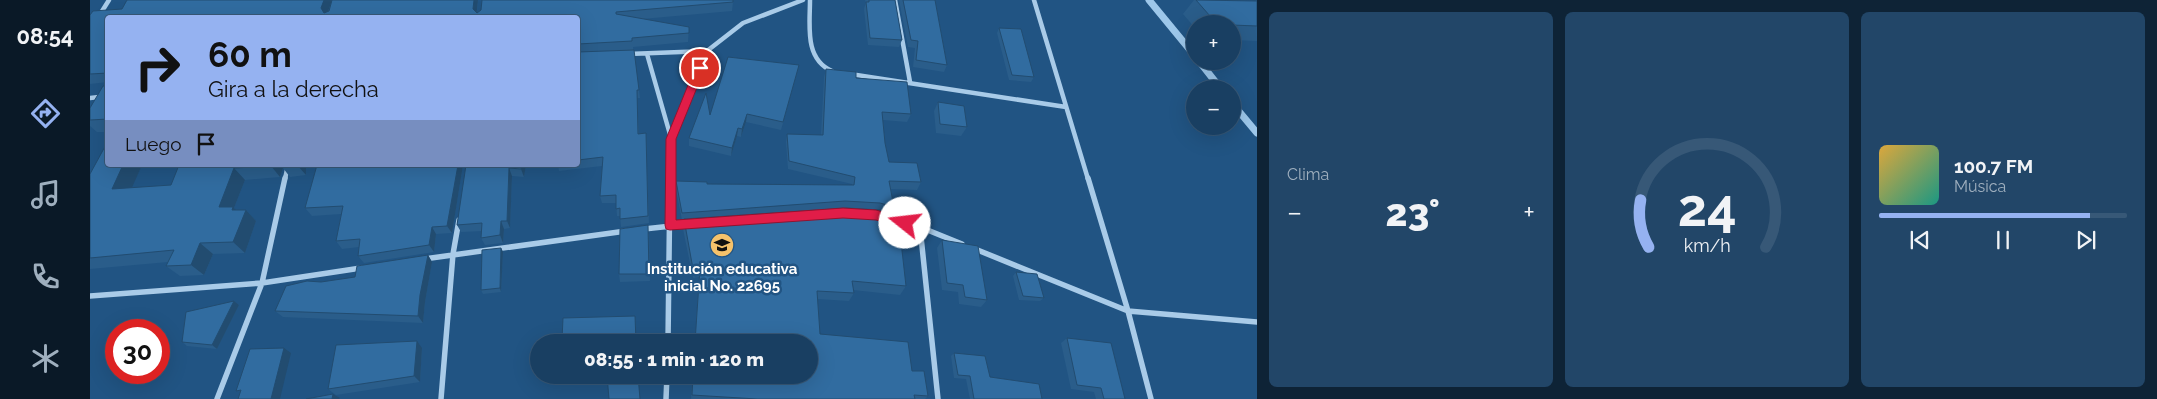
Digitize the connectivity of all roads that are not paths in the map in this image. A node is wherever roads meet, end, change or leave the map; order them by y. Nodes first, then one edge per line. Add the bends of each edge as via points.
1 (109, 0) edge
2 (803, 0) edge
3 (810, 0) edge
4 (895, 0) edge
5 (1034, 0) edge
6 (95, 21) edge
7 (707, 51) junction
8 (647, 54) junction
9 (617, 55) edge
10 (835, 72) edge
11 (845, 73) edge
12 (910, 82) junction
13 (105, 96) edge
14 (90, 98) edge
15 (1066, 107) junction
16 (671, 139) junction
17 (288, 167) edge
18 (461, 209) edge
19 (885, 218) edge
20 (699, 223) edge
21 (670, 225) junction
22 (920, 227) junction
23 (641, 229) edge
24 (631, 230) edge
25 (453, 254) junction
26 (415, 260) edge
27 (367, 267) edge
28 (262, 283) junction
29 (90, 296) edge
30 (1128, 311) junction
31 (1257, 322) edge
32 (668, 334) edge
33 (667, 384) edge
34 (217, 399) edge
35 (441, 399) edge
36 (666, 399) edge
37 (938, 399) edge
38 (1151, 399) edge

1 - 6 street
2 - 7 street via 743,23
3 - 10 street via 812,52 823,69
4 - 12 street
5 - 15 street
7 - 8 street
7 - 16 street
8 - 9 street
8 - 16 street
11 - 12 street
12 - 15 street
13 - 14 street
15 - 30 street
16 - 21 street
17 - 28 street
18 - 25 street
19 - 22 street
20 - 21 street
21 - 23 street
21 - 32 street
22 - 30 street
22 - 37 street
24 - 25 street
25 - 26 street
25 - 35 street
27 - 28 street
28 - 29 street
28 - 34 street
30 - 31 street
30 - 38 street
33 - 36 street

